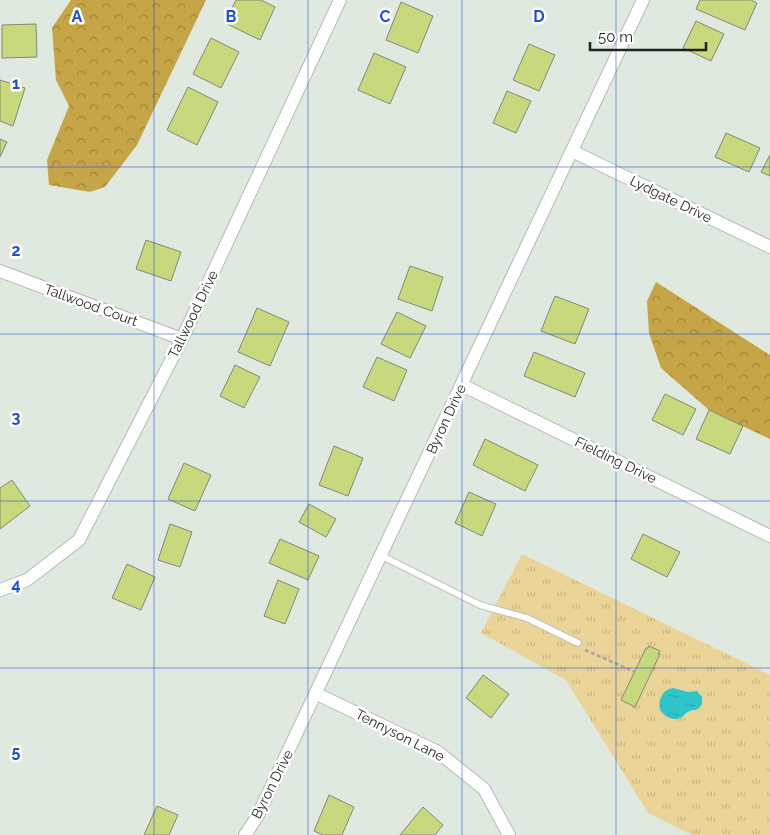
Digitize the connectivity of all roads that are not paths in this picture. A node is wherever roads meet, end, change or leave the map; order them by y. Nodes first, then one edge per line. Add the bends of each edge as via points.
1 (340, 0) edge
2 (643, 0) edge
3 (572, 151) junction
4 (770, 247) edge
5 (0, 271) edge
6 (182, 338) junction
7 (462, 385) junction
8 (770, 536) edge
9 (382, 556) junction
10 (0, 590) edge
11 (578, 645) road end
12 (316, 694) junction
13 (245, 835) edge
14 (509, 835) edge

1 - 6 street, Tallwood Drive
2 - 3 street, Byron Drive
3 - 4 street, Lydgate Drive
3 - 7 street, Byron Drive
5 - 6 street, Tallwood Court
6 - 10 street, Tallwood Drive via 79,540 27,580
7 - 8 street, Fielding Drive
7 - 9 street, Byron Drive
9 - 11 lane via 480,605 527,618
9 - 12 street, Byron Drive
12 - 13 street, Byron Drive via 257,817
12 - 14 street, Tennyson Lane via 438,752 484,789

